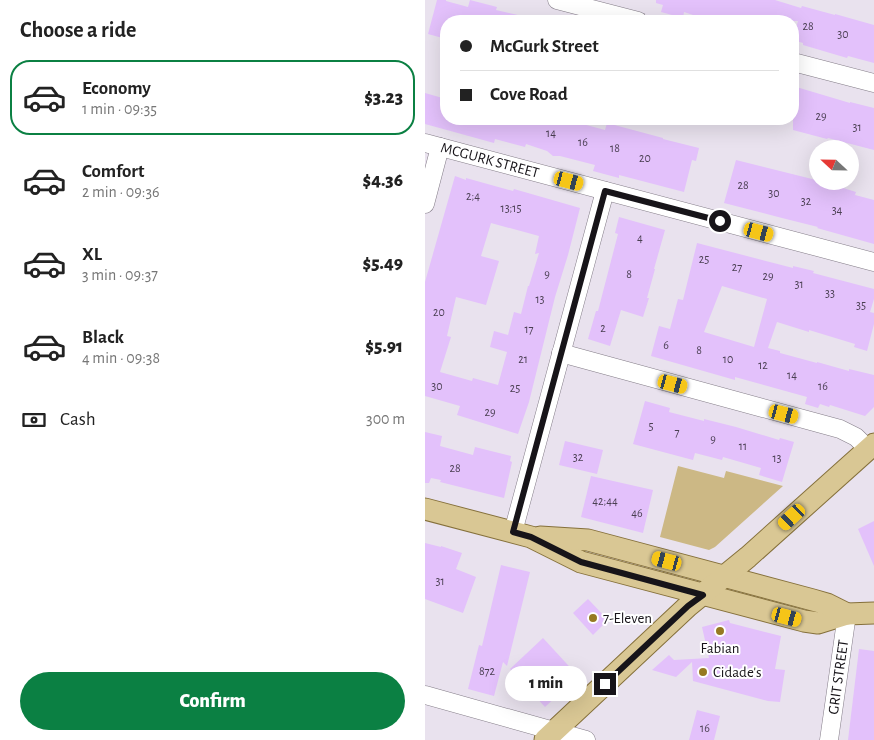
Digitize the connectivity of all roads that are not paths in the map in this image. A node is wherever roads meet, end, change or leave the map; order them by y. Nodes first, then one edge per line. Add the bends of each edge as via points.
1 (557, 0) edge
2 (615, 15) edge
3 (799, 64) edge
4 (874, 83) edge
5 (432, 145) edge
6 (605, 191) junction
7 (425, 204) edge
8 (874, 262) edge
9 (561, 353) junction
10 (871, 446) edge
11 (425, 510) edge
12 (522, 534) junction
13 (725, 576) junction
14 (703, 595) junction
15 (874, 613) edge
16 (847, 614) junction
17 (425, 695) edge
18 (550, 736) edge
19 (586, 740) edge
20 (829, 740) edge

1 - 2 street
3 - 4 street
5 - 6 street, MCGURK STREET
5 - 7 street
6 - 8 street, MCGURK STREET
6 - 9 street
9 - 10 street via 840,429
9 - 12 street
10 - 13 main road
11 - 12 main road
12 - 13 main road via 588,540
12 - 14 main road via 581,562
13 - 14 main road
13 - 16 main road via 821,602
14 - 16 main road via 818,624
14 - 18 main road
15 - 16 main road
16 - 20 street, GRIT STREET
17 - 18 street
18 - 19 street

